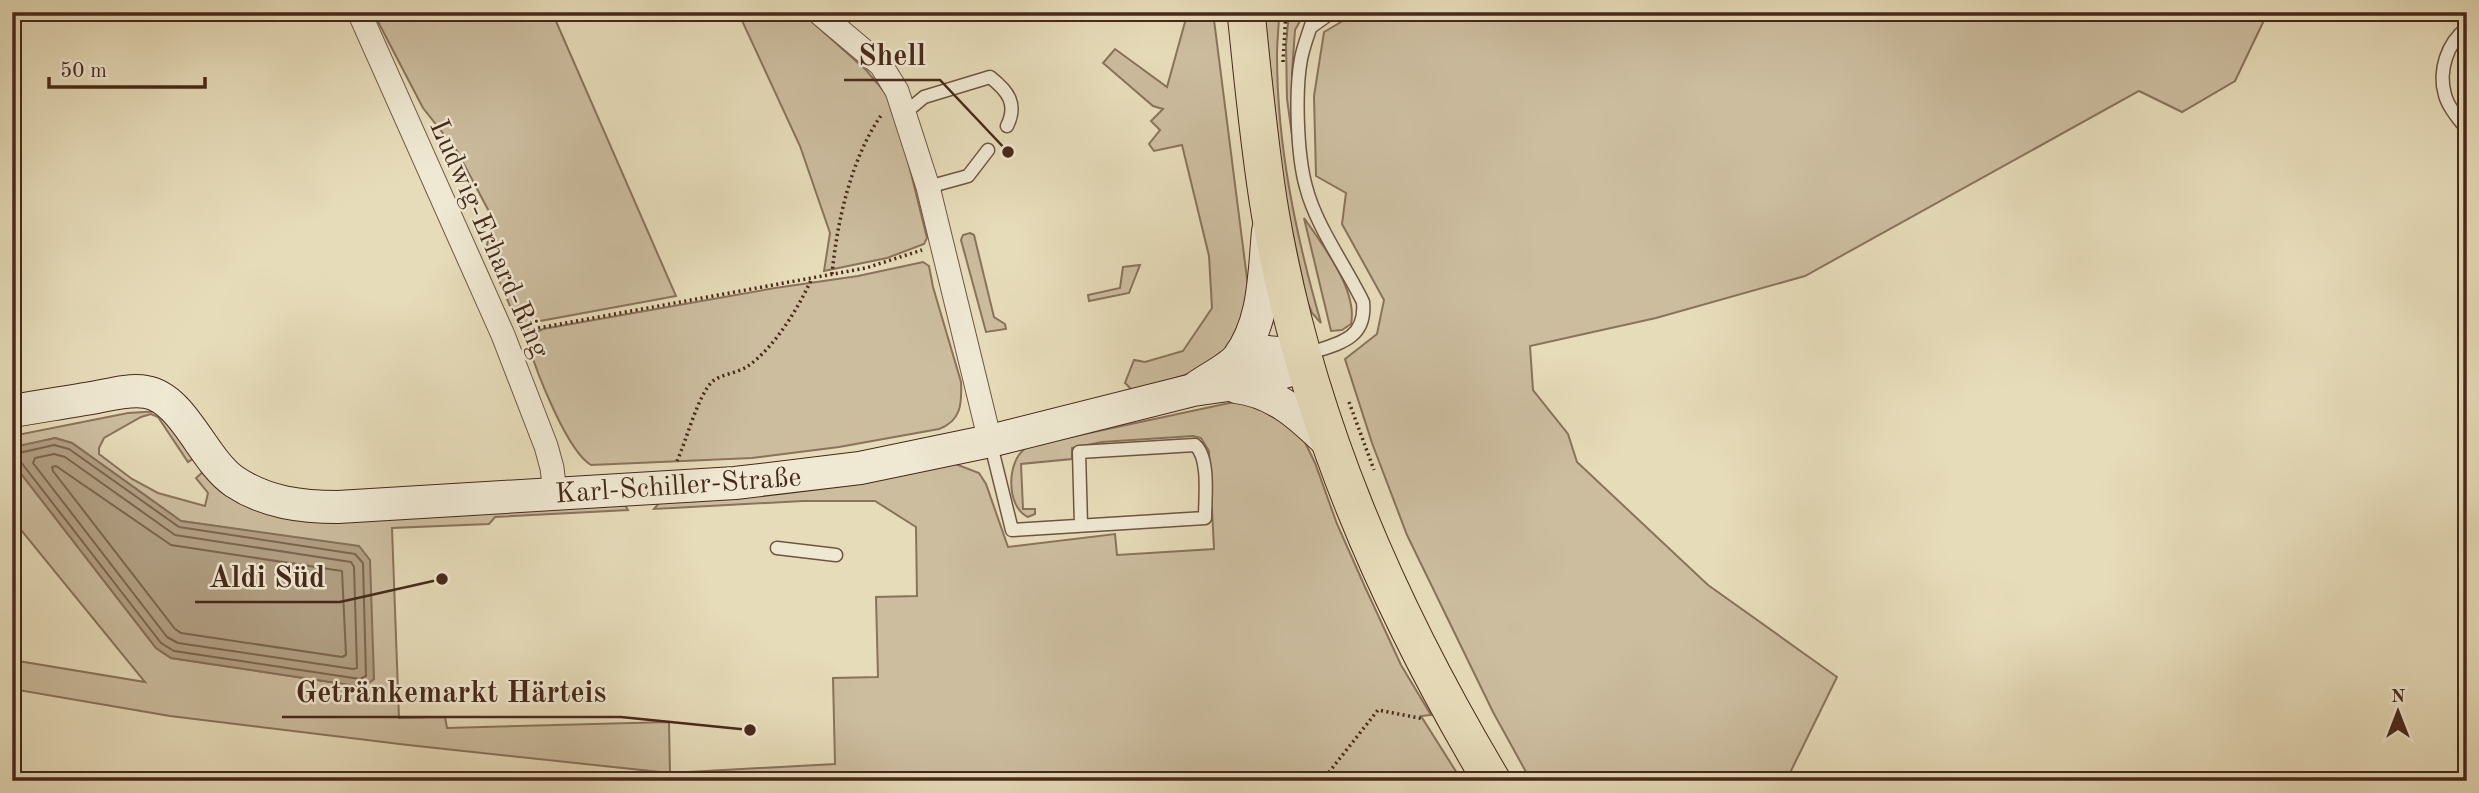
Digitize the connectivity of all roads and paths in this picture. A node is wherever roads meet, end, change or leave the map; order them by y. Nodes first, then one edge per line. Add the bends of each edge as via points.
1 (359, 12) edge
2 (818, 12) edge
3 (1246, 12) edge
4 (1286, 12) edge
5 (1315, 12) edge
6 (1332, 12) edge
7 (1311, 27) junction
8 (2467, 28) edge
9 (1283, 70) dead end
10 (903, 108) junction
11 (1007, 126) dead end
12 (2467, 129) edge
13 (989, 150) dead end
14 (928, 187) junction
15 (1270, 212) junction
16 (941, 243) junction
17 (832, 274) junction
18 (811, 278) junction
19 (539, 326) dead end
20 (519, 331) dead end
21 (523, 341) dead end
22 (1303, 355) junction
23 (1232, 373) junction
24 (1346, 394) dead end
25 (12, 411) edge
26 (990, 441) junction
27 (1331, 445) junction
28 (688, 464) dead end
29 (1376, 478) dead end
30 (555, 493) junction
31 (1082, 525) junction
32 (777, 548) dead end
33 (836, 555) dead end
34 (1433, 720) dead end
35 (1322, 781) edge
36 (1492, 781) edge

1 - 30 street, Ludwig-Erhard-Ring via 503,335 547,446
2 - 10 street via 881,65
3 - 15 main road
4 - 9 path
5 - 7 lane
6 - 7 lane
7 - 22 lane via 1299,83 1306,187 1359,294 1364,314 1349,339
8 - 12 lane via 2448,52 2444,71 2445,96
10 - 11 lane via 990,76 1012,102
10 - 14 street
10 - 17 path via 881,116 861,154 837,228
13 - 14 lane via 968,176
14 - 16 street
15 - 22 main road
15 - 23 street via 1259,313
16 - 17 path
16 - 26 street
17 - 18 path
18 - 19 path
18 - 28 path via 801,304 749,366 713,381 675,465
20 - 21 path
22 - 23 street via 1267,352
22 - 27 main road
23 - 26 street, Karl-Schiller-Straße via 1193,390
23 - 27 street via 1253,390 1296,412
24 - 29 path
25 - 30 street, Karl-Schiller-Straße via 108,395 146,392 159,396 171,404 209,456 234,481 268,499 292,505 338,507
26 - 30 street, Karl-Schiller-Straße via 893,463 788,478
26 - 31 lane via 1012,530
27 - 36 main road via 1388,588
31 - 31 lane via 1205,518 1204,458 1199,449 1195,445 1079,452
32 - 33 lane
34 - 35 path via 1378,710

